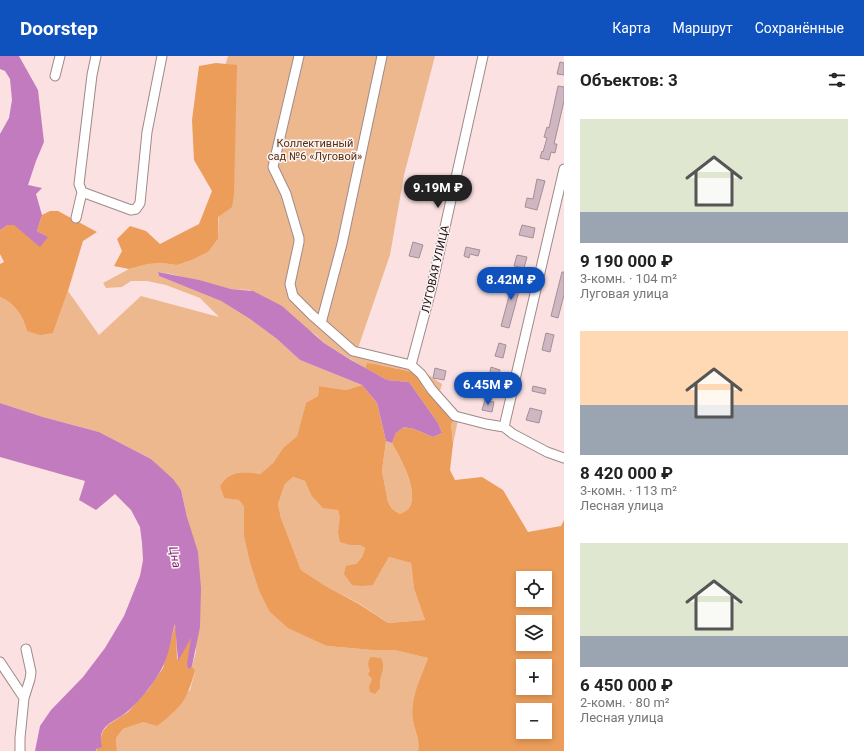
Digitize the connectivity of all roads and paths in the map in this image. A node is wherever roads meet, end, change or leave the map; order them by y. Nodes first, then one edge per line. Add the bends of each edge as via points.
1 (60, 56) edge
2 (96, 56) edge
3 (162, 56) edge
4 (298, 56) edge
5 (382, 56) edge
6 (483, 56) edge
7 (55, 76) dead end
8 (564, 169) edge
9 (82, 192) junction
10 (76, 218) dead end
11 (321, 323) junction
12 (411, 365) junction
13 (504, 427) junction
14 (564, 458) edge
15 (26, 649) dead end
16 (0, 662) edge
17 (24, 698) junction
18 (20, 751) edge

1 - 7 street
2 - 9 street via 79,184
3 - 9 street via 147,132 139,207 131,210
4 - 11 street via 273,167 286,194 299,238 290,284 291,293
5 - 11 street via 342,244
6 - 12 street, ЛУГОВАЯ УЛИЦА via 431,290
8 - 13 street
9 - 10 street
11 - 12 street via 353,351
12 - 13 street via 455,416
13 - 14 street via 547,452
15 - 17 street via 31,672
16 - 17 street
17 - 18 street

